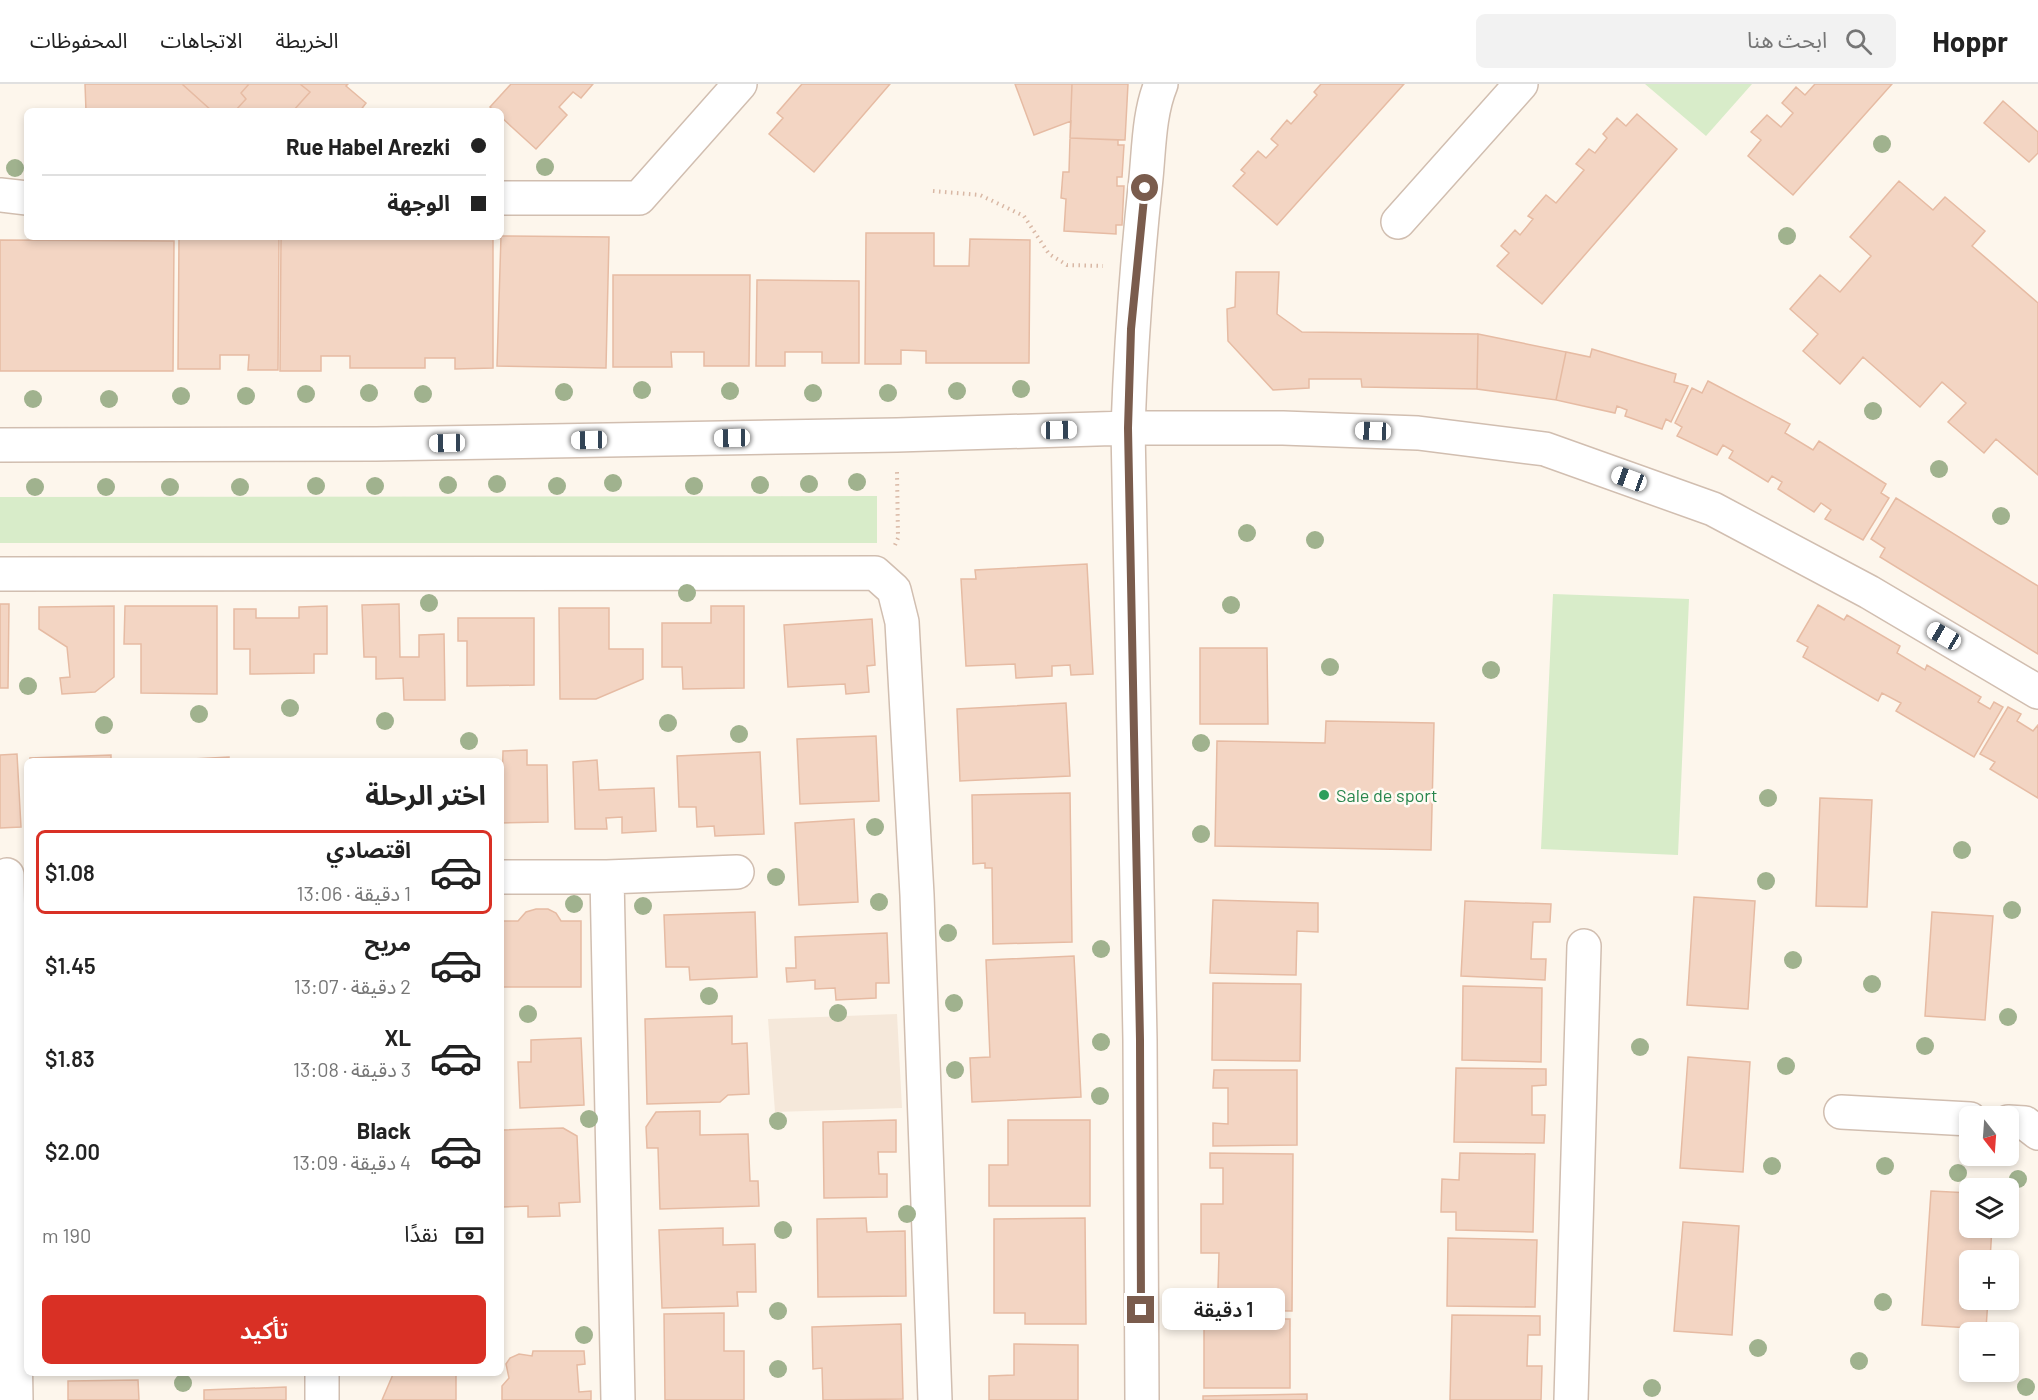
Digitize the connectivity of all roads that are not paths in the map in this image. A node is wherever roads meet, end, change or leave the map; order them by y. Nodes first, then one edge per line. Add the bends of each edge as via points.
1 (740, 84) edge
2 (1161, 84) edge
3 (1521, 84) edge
4 (0, 195) edge
5 (24, 198) edge
6 (504, 198) edge
7 (1398, 222) dead end
8 (1128, 428) junction
9 (0, 445) edge
10 (0, 574) edge
11 (2038, 692) edge
12 (737, 872) dead end
13 (11, 875) edge
14 (504, 877) edge
15 (607, 877) junction
16 (1584, 946) dead end
17 (1841, 1112) dead end
18 (1959, 1118) edge
19 (2019, 1123) edge
20 (2038, 1133) edge
21 (322, 1376) edge
22 (16, 1400) edge
23 (322, 1400) edge
24 (618, 1400) edge
25 (935, 1400) edge
26 (1142, 1400) edge
27 (1571, 1400) edge

1 - 6 street via 639,198
2 - 8 street via 1153,118 1137,266
3 - 7 street
4 - 5 street
8 - 9 street via 400,443
8 - 11 street via 1418,433 1545,449 1713,509 1869,592
8 - 26 street via 1140,1028
10 - 25 street via 875,573 894,590 902,622 917,896
12 - 15 street
13 - 22 street
14 - 15 street
15 - 24 street
16 - 27 street
17 - 18 street
19 - 20 street
21 - 23 street

